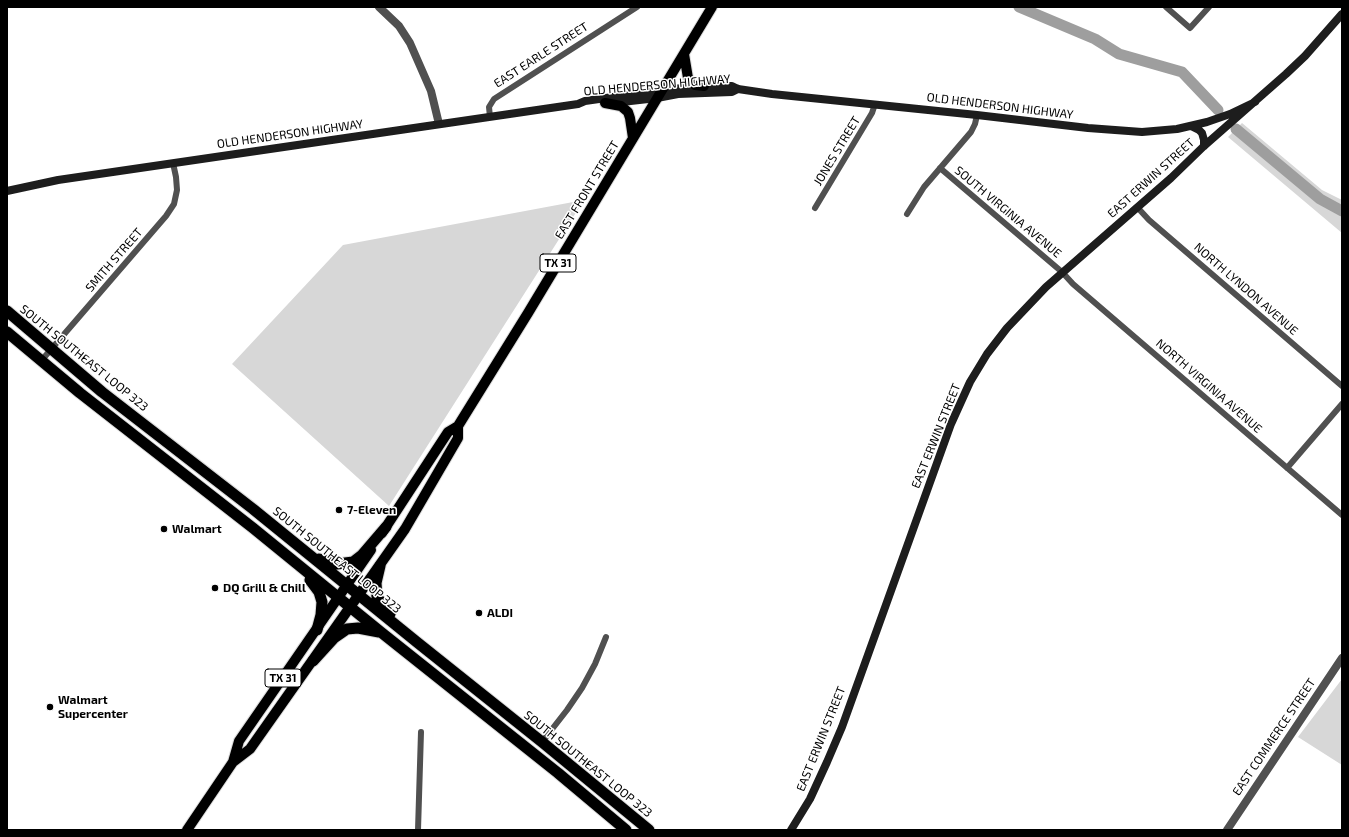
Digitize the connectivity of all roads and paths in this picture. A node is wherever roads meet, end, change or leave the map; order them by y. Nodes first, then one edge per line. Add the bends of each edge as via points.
1 (379, 7) edge
2 (637, 7) edge
3 (712, 7) edge
4 (1166, 7) edge
5 (1209, 7) edge
6 (1342, 14) edge
7 (684, 54) junction
8 (704, 86) junction
9 (738, 89) junction
10 (659, 94) junction
11 (1254, 102) junction
12 (605, 103) junction
13 (578, 104) junction
14 (875, 104) junction
15 (977, 114) junction
16 (490, 117) junction
17 (439, 124) junction
18 (1191, 126) junction
19 (633, 138) junction
20 (1204, 146) junction
21 (173, 163) junction
22 (940, 168) junction
23 (7, 192) edge
24 (1137, 207) junction
25 (815, 208) dead end
26 (907, 214) dead end
27 (1062, 272) junction
28 (7, 311) edge
29 (7, 332) edge
30 (51, 350) junction
31 (41, 361) junction
32 (1342, 386) edge
33 (1342, 404) edge
34 (458, 426) junction
35 (179, 450) junction
36 (169, 462) junction
37 (1287, 468) junction
38 (1342, 515) edge
39 (386, 527) junction
40 (313, 557) junction
41 (299, 565) junction
42 (380, 566) junction
43 (347, 586) junction
44 (359, 595) junction
45 (339, 598) junction
46 (351, 607) junction
47 (316, 630) junction
48 (382, 633) junction
49 (409, 635) junction
50 (606, 637) dead end
51 (1342, 658) edge
52 (313, 661) junction
53 (421, 732) dead end
54 (542, 742) junction
55 (233, 762) junction
56 (187, 830) edge
57 (418, 830) edge
58 (626, 830) edge
59 (649, 830) edge
60 (791, 830) edge
61 (1227, 830) edge

1 - 17 street via 399,26 410,43 431,90
2 - 16 street, EAST EARLE STREET via 494,99 489,107
3 - 7 main road, EAST FRONT STREET / TX 31
4 - 5 street via 1190,28
6 - 11 main road, EAST ERWIN STREET via 1300,60
7 - 8 main road via 688,78 695,84
7 - 10 main road, EAST FRONT STREET / TX 31
8 - 9 main road, OLD HENDERSON HIGHWAY via 732,86
8 - 10 main road, OLD HENDERSON HIGHWAY
9 - 10 main road, OLD HENDERSON HIGHWAY via 732,92
9 - 14 main road, OLD HENDERSON HIGHWAY
10 - 12 main road, OLD HENDERSON HIGHWAY
10 - 13 main road, OLD HENDERSON HIGHWAY via 585,101
10 - 19 main road, EAST FRONT STREET / TX 31
11 - 18 main road, OLD HENDERSON HIGHWAY via 1230,114
11 - 20 main road, EAST ERWIN STREET
12 - 13 main road, OLD HENDERSON HIGHWAY via 586,106
12 - 19 main road via 621,106 626,110
13 - 16 main road, OLD HENDERSON HIGHWAY
14 - 15 main road, OLD HENDERSON HIGHWAY
14 - 25 street, JONES STREET
15 - 18 main road, OLD HENDERSON HIGHWAY via 1124,131 1160,131
15 - 22 street via 971,132
16 - 17 main road, OLD HENDERSON HIGHWAY
17 - 21 main road, OLD HENDERSON HIGHWAY
18 - 20 main road via 1202,133
19 - 34 main road, EAST FRONT STREET / TX 31
20 - 24 main road, EAST ERWIN STREET
21 - 23 main road, OLD HENDERSON HIGHWAY via 58,180
21 - 30 street, SMITH STREET via 177,190 174,204
22 - 26 street
22 - 27 street, SOUTH VIRGINIA AVENUE
24 - 27 main road, EAST ERWIN STREET
24 - 32 street, NORTH LYNDON AVENUE
27 - 37 street, NORTH VIRGINIA AVENUE
27 - 60 main road, EAST ERWIN STREET via 1000,336 963,396 945,439 842,727 819,782
28 - 30 highway, SOUTH SOUTHEAST LOOP 323
29 - 31 highway
30 - 31 street, SMITH STREET
30 - 35 highway, SOUTH SOUTHEAST LOOP 323
31 - 36 highway
33 - 37 street
34 - 39 main road, EAST FRONT STREET / TX 31 via 448,432
34 - 42 main road, EAST FRONT STREET / TX 31 via 458,438 405,529
35 - 36 highway
35 - 40 highway, SOUTH SOUTHEAST LOOP 323
36 - 41 highway
37 - 38 street, NORTH VIRGINIA AVENUE
39 - 40 highway via 353,562 337,564
39 - 43 main road, EAST FRONT STREET / TX 31
40 - 43 highway, SOUTH SOUTHEAST LOOP 323
41 - 45 highway
41 - 47 highway via 320,597 322,608
42 - 44 main road, EAST FRONT STREET / TX 31
42 - 49 highway via 376,583 377,597
43 - 44 highway, SOUTH SOUTHEAST LOOP 323
43 - 45 main road, EAST FRONT STREET / TX 31
44 - 46 main road, EAST FRONT STREET / TX 31
44 - 49 highway, SOUTH SOUTHEAST LOOP 323
45 - 46 highway
45 - 47 main road, EAST FRONT STREET / TX 31
46 - 48 highway
46 - 52 main road, EAST FRONT STREET / TX 31
47 - 55 main road, EAST FRONT STREET / TX 31 via 238,741
48 - 52 highway via 358,628 347,629 334,638
48 - 58 highway
49 - 54 highway, SOUTH SOUTHEAST LOOP 323
50 - 54 street via 582,688
51 - 61 street, EAST COMMERCE STREET
52 - 55 main road, EAST FRONT STREET / TX 31 via 250,749
53 - 57 street
54 - 59 highway, SOUTH SOUTHEAST LOOP 323
55 - 56 main road, TX 31

